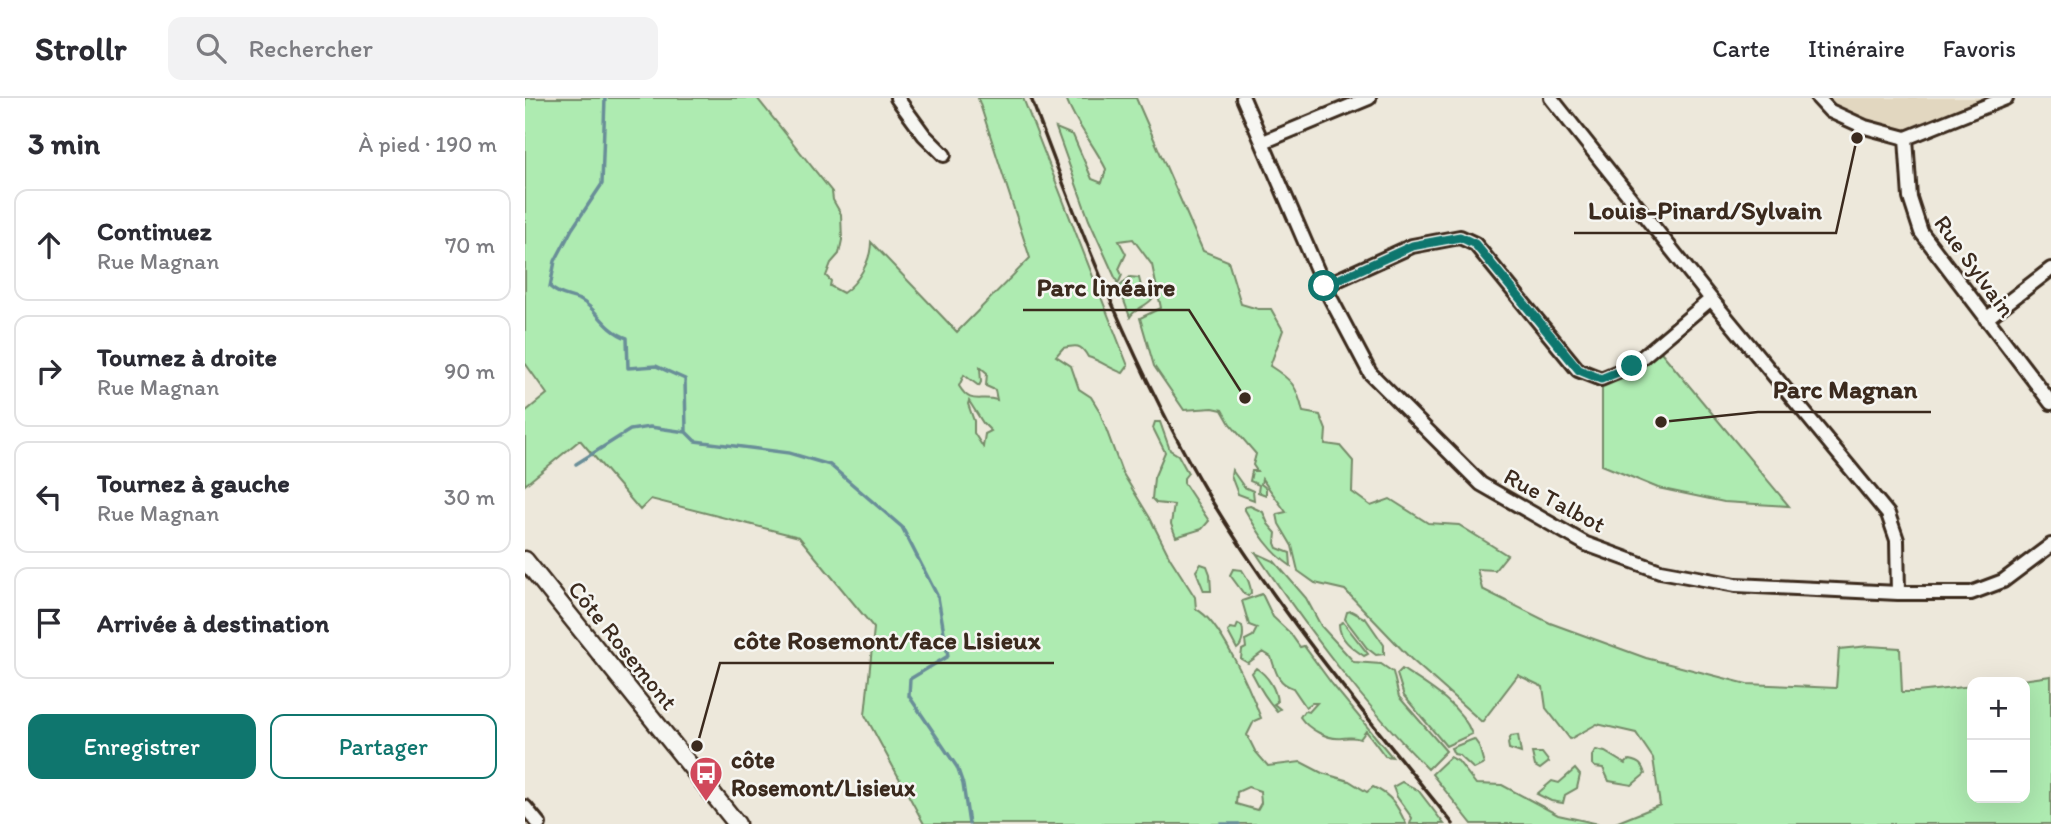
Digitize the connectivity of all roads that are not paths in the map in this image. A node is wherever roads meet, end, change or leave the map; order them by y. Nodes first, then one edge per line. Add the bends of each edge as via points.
1 (897, 98) edge
2 (1243, 98) edge
3 (1369, 98) edge
4 (1551, 98) edge
5 (1818, 98) edge
6 (2006, 98) edge
7 (1906, 138) junction
8 (1263, 142) junction
9 (944, 155) dead end
10 (2051, 269) edge
11 (1324, 286) junction
12 (1711, 299) junction
13 (1986, 319) junction
14 (2051, 402) edge
15 (2051, 545) edge
16 (525, 560) edge
17 (1898, 593) junction
18 (737, 824) edge

1 - 9 street
2 - 8 street, Rue Talbot
3 - 8 street
4 - 12 street
5 - 7 street via 1830,111 1865,127
6 - 7 street
7 - 13 street, Rue Sylvain via 1910,198 1920,232
8 - 11 street, Rue Talbot
10 - 13 street
11 - 12 street via 1412,246 1460,237 1475,244 1579,370 1601,379 1632,366
11 - 17 street, Rue Talbot via 1370,373 1481,484 1587,544 1660,571 1736,585
12 - 17 street via 1888,514 1897,540
13 - 14 street, Rue Sylvain
15 - 17 street, Rue Talbot via 2003,581 1971,593
16 - 18 street, Côte Rosemont

